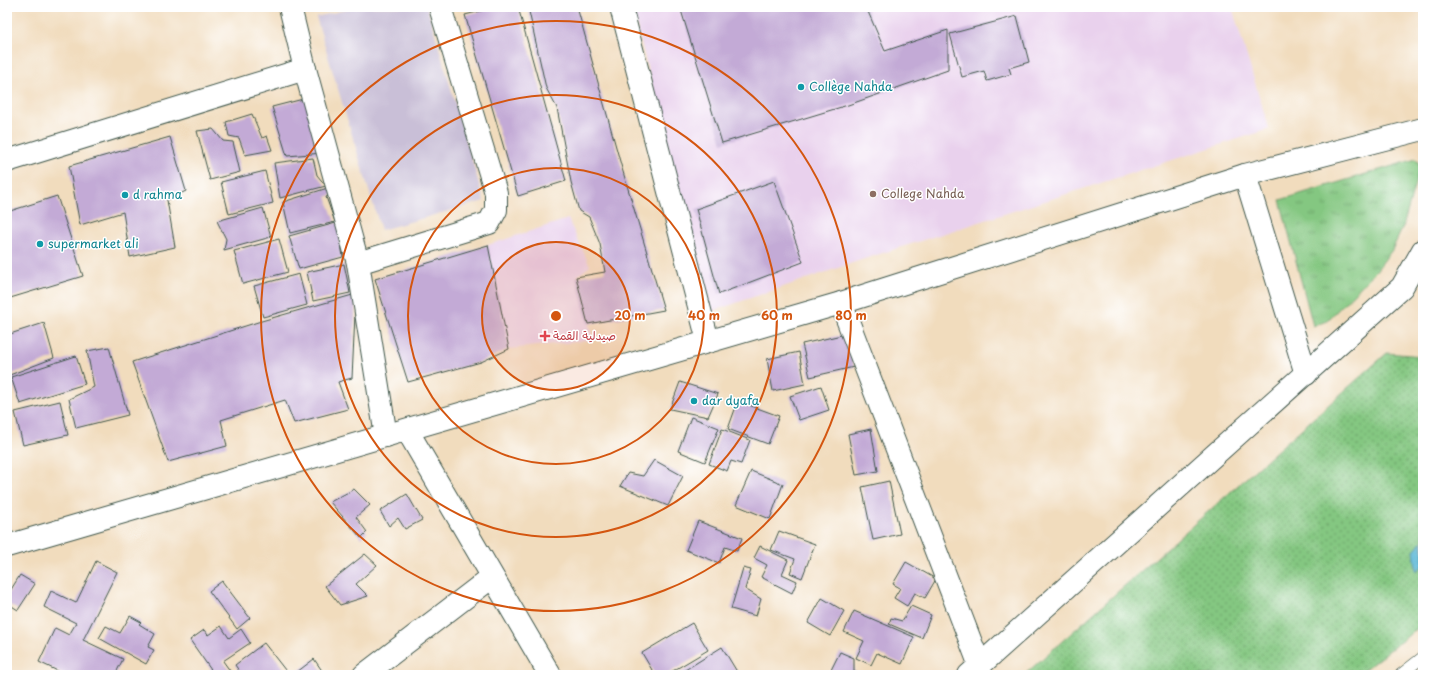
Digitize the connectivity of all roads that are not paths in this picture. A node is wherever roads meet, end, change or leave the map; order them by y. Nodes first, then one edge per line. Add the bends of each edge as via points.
1 (290, 7) edge
2 (440, 7) edge
3 (621, 7) edge
4 (305, 69) junction
5 (1423, 129) edge
6 (7, 161) edge
7 (1245, 175) junction
8 (1423, 250) edge
9 (358, 263) junction
10 (841, 303) junction
11 (708, 341) junction
12 (1306, 374) junction
13 (397, 433) junction
14 (7, 546) edge
15 (492, 577) junction
16 (1423, 657) edge
17 (974, 670) edge
18 (364, 675) edge
19 (550, 675) edge
20 (1400, 675) edge

1 - 4 street
2 - 9 street via 496,193 496,210 489,222
3 - 11 street
4 - 6 street
4 - 9 street
5 - 7 street
7 - 10 street
7 - 12 street
8 - 12 street via 1402,287
9 - 13 street
10 - 11 street
10 - 17 street
11 - 13 street
12 - 17 street
13 - 14 street
13 - 15 street
15 - 18 street
15 - 19 street
16 - 20 lane

